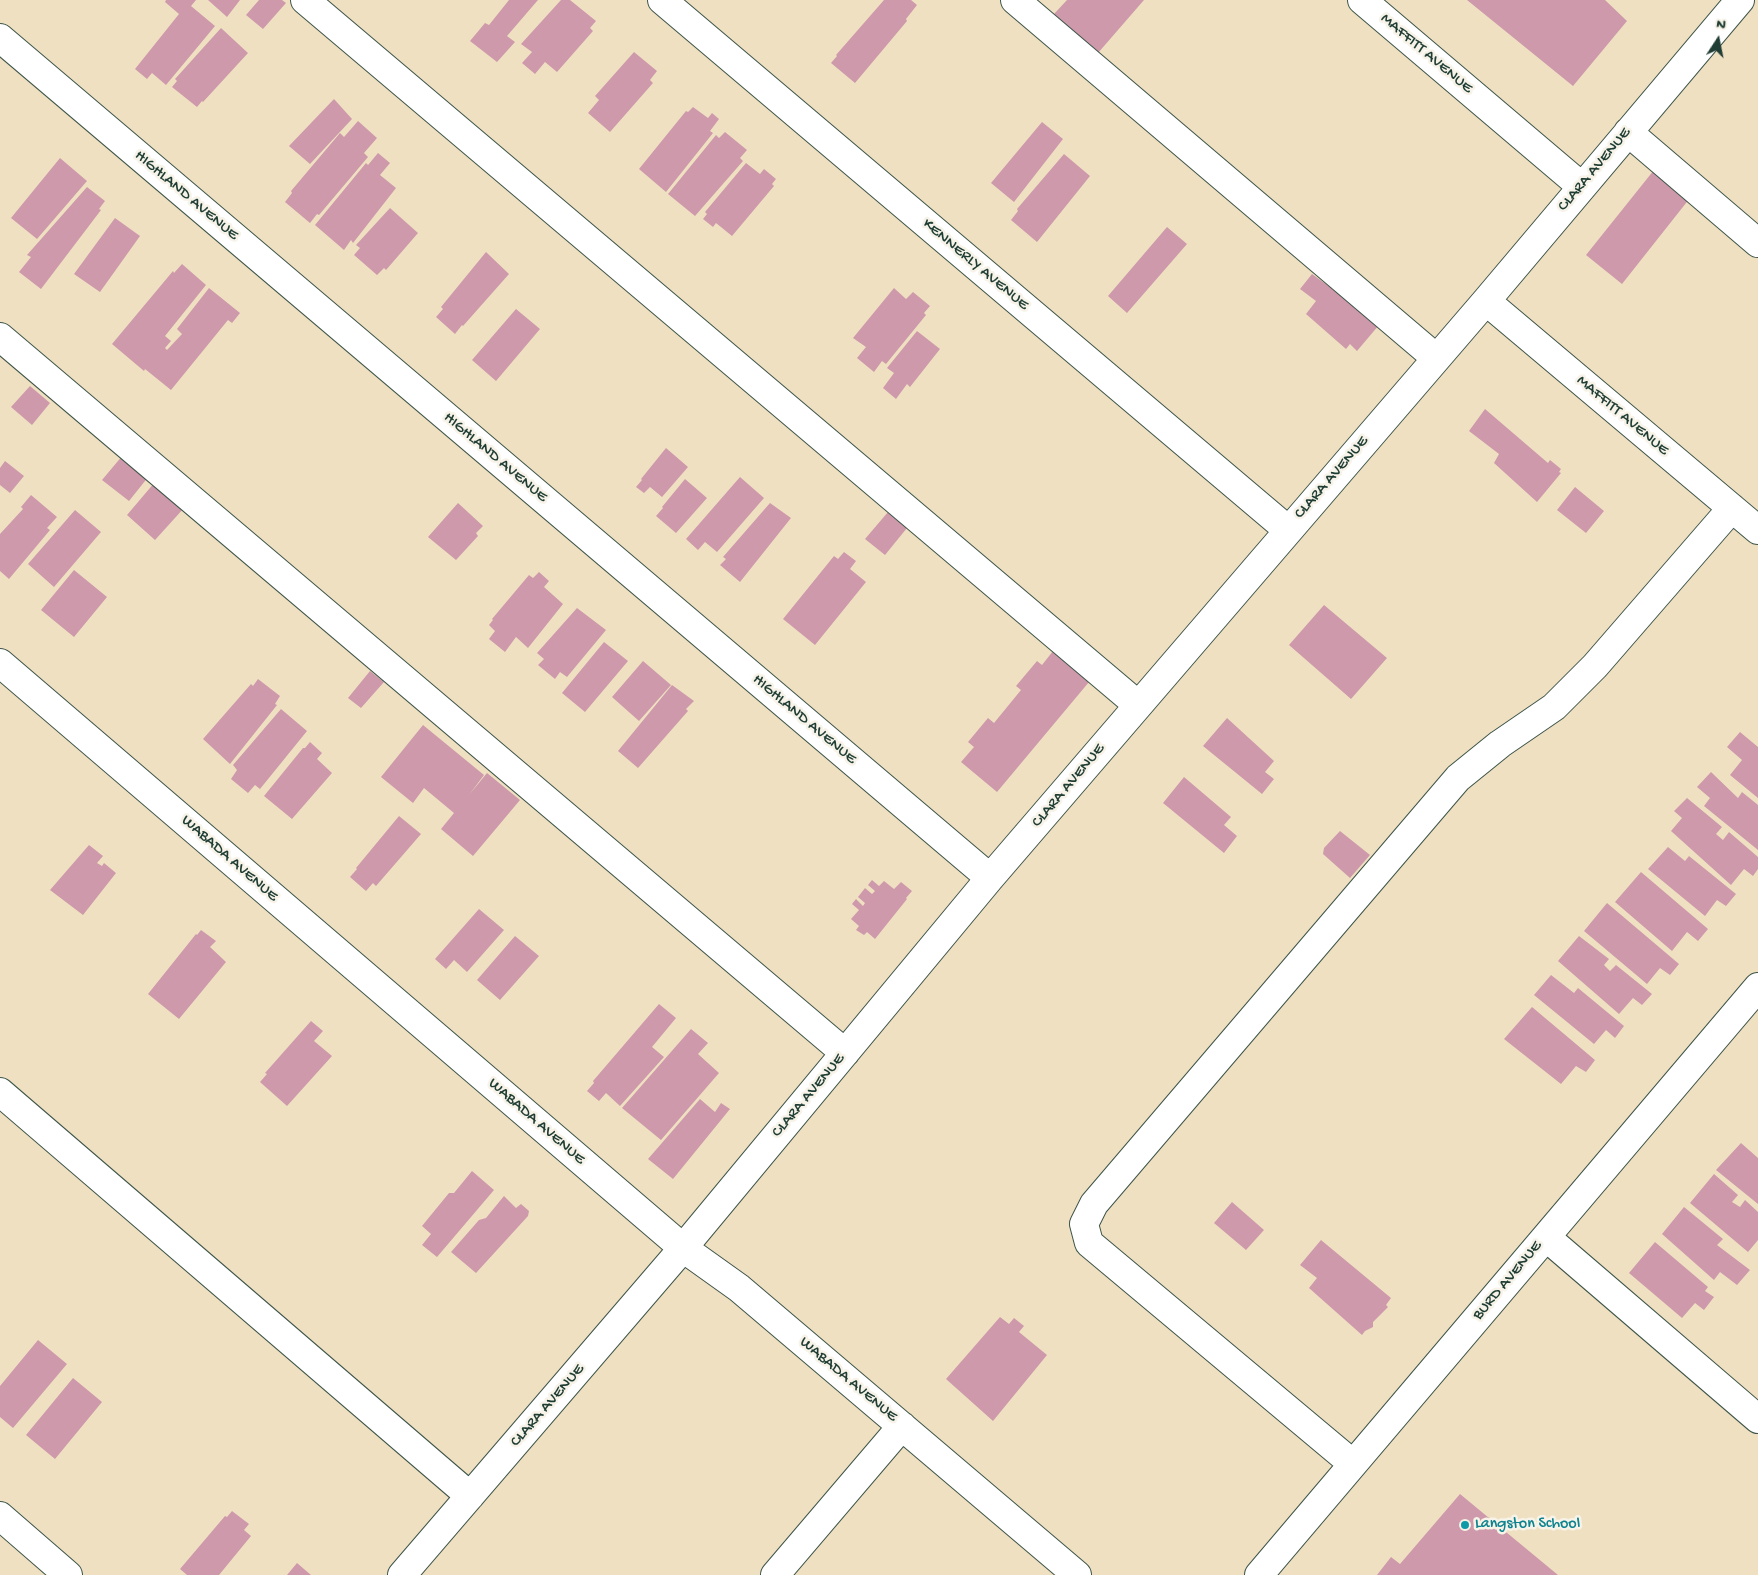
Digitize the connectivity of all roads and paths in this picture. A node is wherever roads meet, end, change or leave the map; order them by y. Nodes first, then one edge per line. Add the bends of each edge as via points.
1 (306, 0) edge
2 (662, 0) edge
3 (1014, 0) edge
4 (1362, 0) edge
5 (1727, 5) edge
6 (0, 38) edge
7 (1628, 132) junction
8 (1581, 186) junction
9 (1758, 243) edge
10 (1486, 301) junction
11 (0, 337) edge
12 (1436, 358) junction
13 (1732, 508) junction
14 (1288, 530) junction
15 (1758, 530) edge
16 (0, 663) edge
17 (1138, 705) junction
18 (990, 878) junction
19 (1758, 987) edge
20 (845, 1053) junction
21 (0, 1092) edge
22 (1546, 1237) junction
23 (683, 1248) junction
24 (1758, 1419) edge
25 (902, 1426) junction
26 (1353, 1464) junction
27 (470, 1496) junction
28 (0, 1516) edge
29 (68, 1575) edge
30 (402, 1575) edge
31 (775, 1575) edge
32 (1077, 1575) edge
33 (1258, 1575) edge

1 - 17 street
2 - 14 street, KENNERLY AVENUE
3 - 12 street
4 - 8 street, MAFFITT AVENUE
5 - 7 street, CLARA AVENUE
6 - 18 street, HIGHLAND AVENUE
7 - 8 street, CLARA AVENUE
7 - 9 street
8 - 10 street, CLARA AVENUE
10 - 12 street, CLARA AVENUE
10 - 13 street, MAFFITT AVENUE
11 - 20 street
12 - 14 street, CLARA AVENUE
13 - 15 street, MAFFITT AVENUE
13 - 26 street via 1554,707 1458,778 1094,1204 1084,1224 1089,1243
14 - 17 street, CLARA AVENUE
16 - 23 street, WABADA AVENUE
17 - 18 street, CLARA AVENUE
18 - 20 street, CLARA AVENUE
19 - 22 street, BURD AVENUE
20 - 23 street, CLARA AVENUE
21 - 27 street
22 - 24 street
22 - 26 street, BURD AVENUE
23 - 25 street, WABADA AVENUE via 739,1288
23 - 27 street, CLARA AVENUE
25 - 31 street
25 - 32 street, WABADA AVENUE
26 - 33 street, BURD AVENUE
27 - 30 street, CLARA AVENUE
28 - 29 street

